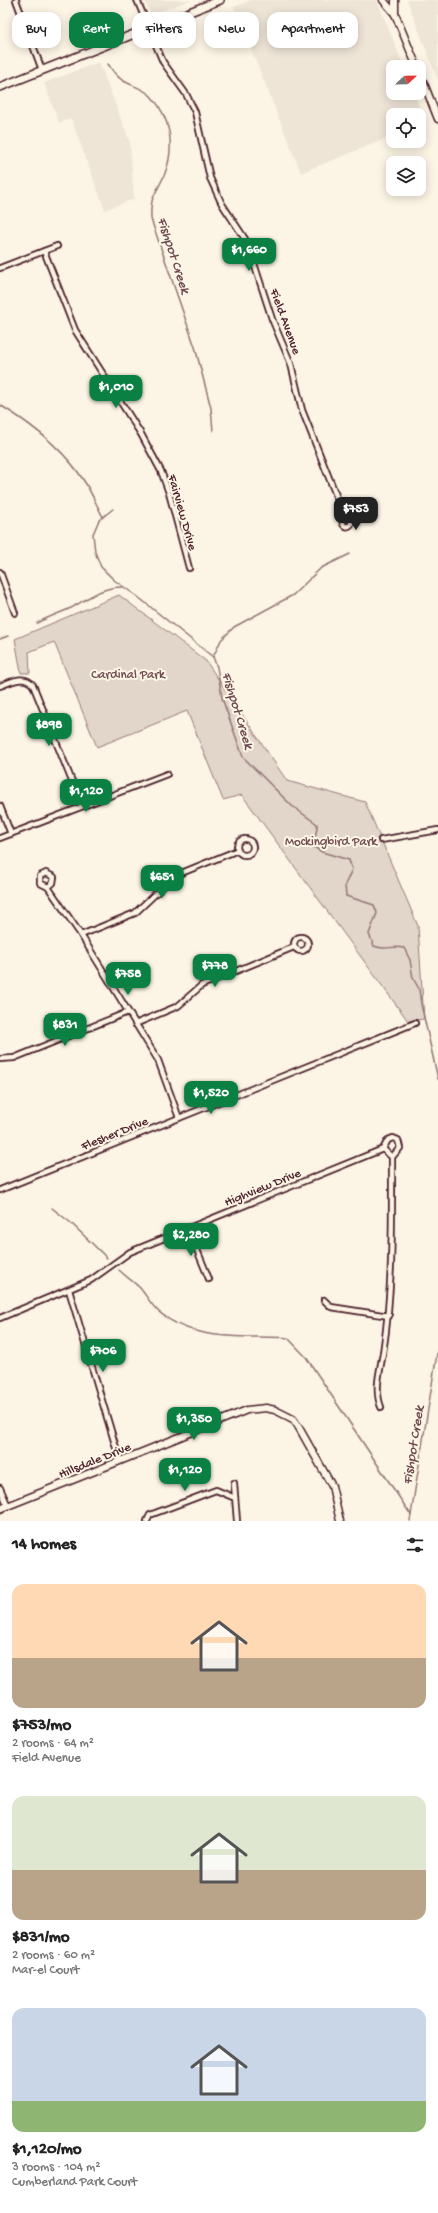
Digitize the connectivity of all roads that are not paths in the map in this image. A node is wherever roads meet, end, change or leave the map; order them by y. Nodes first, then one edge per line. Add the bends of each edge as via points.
1 (16, 0) edge
2 (137, 0) edge
3 (220, 0) edge
4 (383, 0) edge
5 (395, 0) edge
6 (142, 12) edge
7 (191, 12) edge
8 (395, 14) junction
9 (132, 36) edge
10 (157, 48) edge
11 (414, 60) edge
12 (42, 70) junction
13 (0, 87) edge
14 (426, 89) edge
15 (438, 119) edge
16 (57, 246) dead end
17 (44, 251) junction
18 (0, 268) edge
19 (345, 518) dead end
20 (189, 568) dead end
21 (0, 572) edge
22 (15, 613) dead end
23 (0, 686) edge
24 (167, 774) dead end
25 (0, 806) edge
26 (82, 806) junction
27 (438, 830) edge
28 (11, 834) junction
29 (0, 838) edge
30 (381, 840) dead end
31 (238, 850) dead end
32 (48, 887) dead end
33 (81, 936) junction
34 (294, 947) dead end
35 (128, 1012) junction
36 (415, 1023) dead end
37 (135, 1024) junction
38 (0, 1059) edge
39 (179, 1118) junction
40 (383, 1149) junction
41 (392, 1157) junction
42 (0, 1190) edge
43 (188, 1228) junction
44 (208, 1279) dead end
45 (69, 1290) junction
46 (324, 1300) dead end
47 (389, 1316) junction
48 (0, 1318) edge
49 (381, 1407) dead end
50 (120, 1461) junction
51 (234, 1483) dead end
52 (0, 1488) edge
53 (235, 1498) junction
54 (8, 1506) junction
55 (0, 1509) edge
56 (147, 1521) edge
57 (237, 1521) edge
58 (340, 1521) edge

1 - 12 street
2 - 6 street, Field Avenue
3 - 7 main road
4 - 8 street
5 - 8 street
8 - 11 street
9 - 12 main road
10 - 19 street, Field Avenue via 163,62 186,94 195,112 210,178 250,251 272,319 291,364 302,410
12 - 13 main road
14 - 15 street
16 - 17 street
17 - 18 street
17 - 20 street, Fairview Drive via 75,330 142,434 161,471
21 - 22 street
23 - 26 street via 20,679 28,680 35,688
24 - 26 street
25 - 28 street
26 - 28 street
27 - 30 street
28 - 29 street
31 - 33 street via 179,874 135,913
32 - 33 street
33 - 35 street
34 - 37 street via 202,985 178,1006
35 - 37 street
35 - 38 street via 14,1058
36 - 39 street, Flesher Drive
37 - 39 street via 158,1060
39 - 42 street, Flesher Drive
40 - 41 street
40 - 41 street, Highview Drive via 388,1140 398,1140 400,1148
40 - 43 street, Highview Drive
41 - 47 street, Highview Drive
43 - 44 street
43 - 45 street, Highview Drive via 130,1252 91,1280
45 - 48 street, Highview Drive
45 - 50 street
46 - 47 street via 331,1307
47 - 49 street, Highview Drive via 377,1390
50 - 54 street, Hillsdale Drive
50 - 58 street, Hillsdale Drive via 247,1410 275,1410 293,1419 303,1434 332,1486
51 - 53 street
52 - 54 street
53 - 56 street via 224,1492 210,1492 150,1515
53 - 57 street
54 - 55 street, Hillsdale Drive

